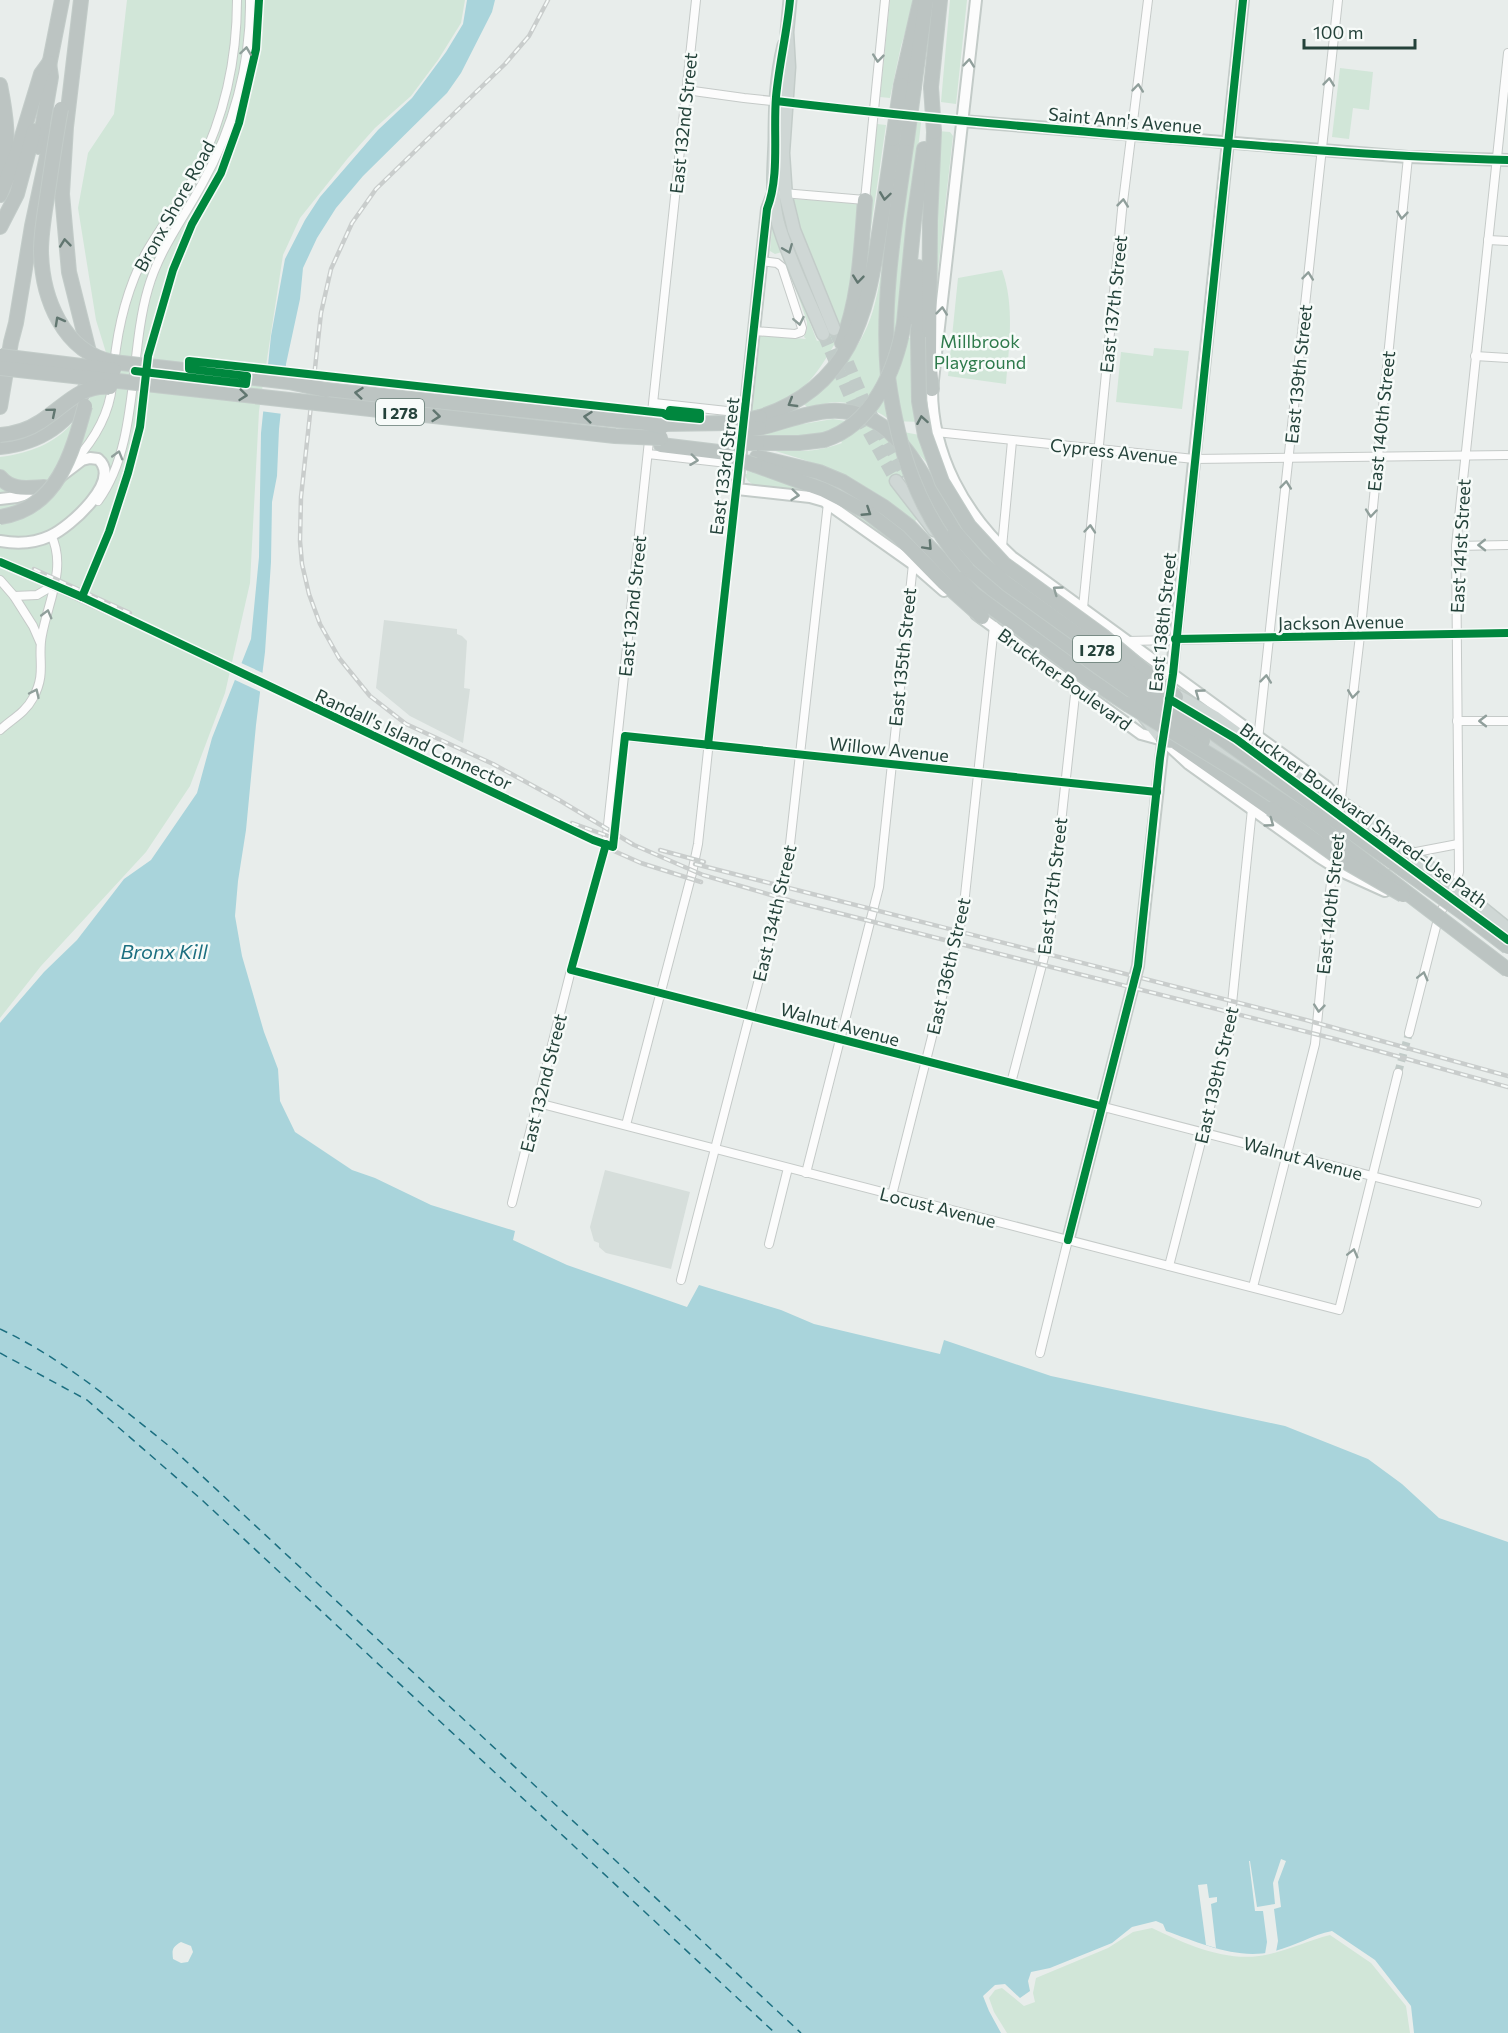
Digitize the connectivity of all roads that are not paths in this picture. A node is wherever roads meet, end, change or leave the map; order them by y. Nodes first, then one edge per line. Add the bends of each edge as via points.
1 (62, 0) edge
2 (81, 0) edge
3 (237, 0) edge
4 (250, 0) edge
5 (696, 0) edge
6 (790, 0) edge
7 (885, 0) edge
8 (920, 0) edge
9 (926, 0) edge
10 (940, 0) edge
11 (976, 0) edge
12 (1148, 0) edge
13 (1243, 0) edge
14 (1338, 0) edge
15 (76, 41) junction
16 (1508, 53) edge
17 (49, 63) junction
18 (0, 85) edge
19 (908, 86) junction
20 (686, 90) junction
21 (781, 102) junction
22 (223, 108) junction
23 (234, 108) junction
24 (61, 109) junction
25 (873, 111) junction
26 (962, 121) junction
27 (930, 131) junction
28 (1131, 135) junction
29 (900, 139) junction
30 (1227, 143) junction
31 (210, 144) junction
32 (220, 148) junction
33 (1321, 150) junction
34 (1408, 157) junction
35 (1502, 160) edge
36 (0, 179) edge
37 (780, 193) junction
38 (0, 195) edge
39 (864, 200) junction
40 (178, 203) junction
41 (189, 206) junction
42 (0, 227) edge
43 (1488, 240) junction
44 (1508, 241) edge
45 (24, 254) junction
46 (761, 261) junction
47 (132, 282) junction
48 (148, 288) junction
49 (911, 323) junction
50 (754, 330) junction
51 (829, 332) tunnel mouth
52 (0, 356) edge
53 (1475, 356) junction
54 (1508, 358) edge
55 (0, 368) edge
56 (824, 379) junction
57 (932, 388) junction
58 (184, 389) junction
59 (326, 390) junction
60 (654, 402) junction
61 (82, 404) junction
62 (0, 407) edge
63 (746, 413) junction
64 (759, 423) junction
65 (936, 432) junction
66 (661, 433) junction
67 (0, 435) edge
68 (1012, 441) junction
69 (728, 442) junction
70 (0, 447) edge
71 (1098, 449) junction
72 (648, 454) junction
73 (756, 455) junction
74 (1508, 455) edge
75 (1465, 456) junction
76 (1377, 458) junction
77 (1194, 459) junction
78 (1288, 459) junction
79 (740, 465) junction
80 (67, 470) junction
81 (0, 477) edge
82 (44, 488) junction
83 (737, 489) junction
84 (0, 499) edge
85 (828, 503) junction
86 (0, 517) edge
87 (76, 520) junction
88 (51, 535) junction
89 (0, 541) edge
90 (1508, 544) edge
91 (1456, 546) junction
92 (1002, 547) junction
93 (913, 564) junction
94 (0, 580) edge
95 (54, 585) junction
96 (14, 596) junction
97 (1083, 609) junction
98 (982, 617) junction
99 (994, 626) junction
100 (1508, 633) edge
101 (1456, 635) junction
102 (1360, 636) junction
103 (1270, 638) junction
104 (1175, 639) junction
105 (1127, 640) junction
106 (41, 643) junction
107 (1099, 662) junction
108 (1173, 674) junction
109 (1076, 686) junction
110 (1170, 691) junction
111 (1168, 709) junction
112 (1457, 721) junction
113 (1508, 721) edge
114 (0, 730) edge
115 (619, 736) junction
116 (1163, 741) junction
117 (708, 745) junction
118 (1254, 747) junction
119 (801, 754) junction
120 (891, 764) junction
121 (978, 773) junction
122 (1065, 782) junction
123 (1157, 792) junction
124 (1340, 801) junction
125 (1252, 809) junction
126 (1314, 822) junction
127 (1337, 831) junction
128 (1458, 844) junction
129 (1411, 853) junction
130 (1333, 866) junction
131 (1455, 886) junction
132 (1438, 910) junction
133 (1506, 926) edge
134 (1508, 947) edge
135 (1508, 955) edge
136 (1508, 968) edge
137 (571, 970) junction
138 (660, 992) junction
139 (749, 1015) junction
140 (1409, 1033) tunnel mouth
141 (840, 1039) junction
142 (925, 1061) junction
143 (1398, 1073) tunnel mouth
144 (1011, 1083) junction
145 (538, 1102) junction
146 (1101, 1106) junction
147 (626, 1125) junction
148 (1203, 1132) junction
149 (715, 1149) junction
150 (1287, 1154) junction
151 (788, 1168) junction
152 (806, 1173) junction
153 (1372, 1176) junction
154 (891, 1195) junction
155 (512, 1203) dead end
156 (1477, 1203) dead end
157 (1068, 1240) junction
158 (769, 1244) dead end
159 (1169, 1266) junction
160 (681, 1280) dead end
161 (1253, 1287) junction
162 (1040, 1353) dead end

1 - 17 highway
2 - 15 highway
3 - 22 street, Bronx Shore Road via 234,49
23 -> 4 street, Bronx Shore Road via 245,58
5 - 20 street, East 132nd Street
6 - 21 main road via 779,65
7 -> 25 street
8 - 19 highway
9 - 19 highway
10 - 27 highway, bridge
26 -> 11 main road
28 -> 12 street, East 137th Street
13 - 30 main road, East 138th Street
33 -> 14 street, East 139th Street
15 - 24 highway
61 -> 15 highway via 91,357 69,272 63,211 64,144
16 - 35 street, East 141st Street
17 - 38 highway via 41,74
17 - 42 highway via 21,182
17 - 45 highway via 51,77
18 - 36 highway via 8,132
19 - 29 highway, bridge
20 - 21 street, Saint Ann's Avenue
20 - 60 street, East 132nd Street
21 - 25 street, Saint Ann's Avenue
21 - 37 main road
22 - 23 street
22 - 31 street, Bronx Shore Road
23 - 32 street, Bronx Shore Road
24 - 45 highway, bridge via 50,136
59 -> 24 highway, bridge via 289,382 113,362 94,356 73,340 52,307 41,252
25 - 26 street, Saint Ann's Avenue
25 - 39 street
26 - 28 main road, Saint Ann's Avenue
57 -> 26 main road
27 - 49 highway via 914,220
27 - 57 highway
28 - 30 main road, Saint Ann's Avenue
71 -> 28 street, East 137th Street
29 -> 56 highway via 867,305 848,347
29 - 126 highway, bridge via 886,286 886,353 900,441 912,479 942,537 966,567 991,588
30 - 33 main road, Saint Ann's Avenue
30 - 77 main road, East 138th Street
31 - 32 street
31 - 40 street, Bronx Shore Road
32 - 41 street, Bronx Shore Road
33 - 34 main road, Saint Ann's Avenue
78 -> 33 street, East 139th Street
34 - 35 main road, Saint Ann's Avenue
34 -> 76 street, East 140th Street
35 - 43 street, East 141st Street
37 - 39 street
37 - 46 main road, East 133rd Street via 767,209
37 - 51 main road via 779,226
39 -> 56 highway via 852,314
40 - 41 street
40 - 47 street, Bronx Shore Road
41 - 48 street, Bronx Shore Road via 164,247
43 - 44 street
43 - 53 street, East 141st Street
45 - 62 highway
46 - 50 main road, East 133rd Street
46 -> 50 street via 782,267 802,328 795,334
47 - 48 street
47 - 80 street, Bronx Shore Road via 121,319 108,409 94,438
87 -> 48 street, Bronx Shore Road via 98,500 115,466 129,410
49 - 73 highway, bridge via 880,392 849,427 824,440
118 -> 49 highway, bridge via 1004,564 969,526 942,482 925,435
50 - 63 main road, East 133rd Street
52 - 59 highway, I 278, bridge
53 - 54 street
53 - 75 street, East 141st Street
55 - 58 highway, I 278, bridge
56 -> 64 highway
57 - 65 main road
58 -> 66 highway, I 278, bridge via 615,436
67 -> 58 highway, bridge via 34,425 71,397 94,387
66 -> 59 highway, I 278, bridge via 646,423
60 - 63 street
60 - 72 street, East 132nd Street
61 - 70 highway via 44,434
61 - 86 highway, bridge via 66,464 53,488 29,508
63 - 79 main road, East 133rd Street
64 - 69 highway, bridge
64 - 118 highway, I 278, bridge via 818,412 847,412 881,426 909,452 956,532 986,567 1122,668
65 - 68 street, Cypress Avenue
65 - 92 main road, Bruckner Boulevard via 945,464 964,500 981,526
66 - 69 highway
66 - 69 highway
66 - 69 highway, I 278 via 699,449
68 - 71 street, Cypress Avenue
68 - 92 street
69 - 73 highway, I 278
71 - 77 street, Cypress Avenue
97 -> 71 street, East 137th Street
72 -> 79 street
72 - 115 street, East 132nd Street
73 -> 98 highway via 867,512 898,536
73 -> 126 highway, I 278, bridge via 843,482 893,513 975,595 1114,696
74 - 75 street, Cypress Avenue
75 - 76 street, Cypress Avenue
75 - 91 street, East 141st Street
76 - 78 street, Cypress Avenue
76 -> 102 street, East 140th Street
77 - 78 street, Cypress Avenue
77 - 104 main road, East 138th Street
103 -> 78 street, East 139th Street
79 - 83 main road, East 133rd Street
80 - 82 main road
80 - 87 main road via 90,458 98,459 105,468 100,486
81 - 82 highway via 15,488
82 - 84 main road
83 -> 85 main road, Bruckner Boulevard via 810,497
83 - 117 street, East 133rd Street
85 - 93 main road, Bruckner Boulevard
85 - 119 street, East 134th Street
87 - 88 main road
88 - 89 main road via 29,542
88 - 95 street via 58,557
90 -> 91 street
91 - 101 street, East 141st Street
97 -> 92 main road, Bruckner Boulevard
93 - 98 main road, Bruckner Boulevard
93 - 120 street, East 135th Street
94 - 96 street
95 - 96 street via 37,595
106 -> 95 street
96 - 106 street
97 - 105 main road, Bruckner Boulevard
98 - 99 main road, Bruckner Boulevard
99 - 109 main road, Bruckner Boulevard
99 - 121 street, East 136th Street
100 - 101 street, Jackson Avenue
101 - 102 street, Jackson Avenue
101 - 112 street, East 141st Street
102 - 103 street, Jackson Avenue
102 -> 124 street, East 140th Street
103 - 104 street, Jackson Avenue
118 -> 103 street, East 139th Street
104 - 105 street, Jackson Avenue
104 - 108 main road, East 138th Street
105 - 108 main road, Bruckner Boulevard
114 -> 106 street via 33,698 41,675
107 - 110 main road, Bruckner Boulevard via 977,572 928,523 901,478 988,571 1110,657
107 - 111 main road, Bruckner Boulevard
107 - 116 main road
108 - 110 main road, East 138th Street
118 -> 108 main road, Bruckner Boulevard
109 - 116 main road, Bruckner Boulevard via 1141,734
109 - 122 street, East 137th Street
110 - 111 main road, East 138th Street
110 - 118 main road, Bruckner Boulevard via 1216,718
111 - 116 main road, East 138th Street
111 - 127 main road, Bruckner Boulevard
113 -> 112 street
112 - 128 street, East 141st Street
115 - 117 street, Willow Avenue
115 - 137 street, East 132nd Street via 606,844
116 - 123 main road, East 138th Street
116 - 125 main road, Bruckner Boulevard via 1188,764
116 - 132 highway, bridge via 1174,741 1342,861 1385,887
117 - 119 street, Willow Avenue
117 - 138 street, East 133rd Street via 696,857
118 - 124 main road, Bruckner Boulevard via 1324,797
118 - 134 highway, I 278, bridge
119 - 120 street, Willow Avenue
119 - 139 street, East 134th Street via 787,871
120 - 121 street, Willow Avenue
120 - 141 street, East 135th Street via 876,899
121 - 122 street, Willow Avenue
121 - 142 street, East 136th Street via 963,914
122 - 123 street, Willow Avenue
122 - 144 street, East 137th Street via 1048,942
123 - 146 main road, East 138th Street via 1138,966
124 - 127 street, East 140th Street
124 - 129 main road, Bruckner Boulevard
125 -> 130 main road, Bruckner Boulevard
125 - 148 street, East 139th Street via 1229,1032
126 - 132 highway, I 278, bridge
127 - 130 street, East 140th Street
127 - 132 main road, Bruckner Boulevard
128 - 129 street
128 - 131 street, East 141st Street
129 - 131 main road, Bruckner Boulevard
130 - 132 main road, Bruckner Boulevard
130 -> 150 street, East 140th Street via 1315,1044
131 - 132 street, East 141st Street
131 - 133 main road, Bruckner Boulevard
132 - 135 main road, Bruckner Boulevard
132 - 136 highway, I 278, bridge
140 -> 132 street, East 141st Street
137 - 138 street, Walnut Avenue
137 - 145 street, East 132nd Street
138 - 139 street, Walnut Avenue
138 - 147 street, East 133rd Street
139 - 141 street, Walnut Avenue
139 - 149 street, East 134th Street
141 - 142 street, Walnut Avenue
141 - 152 street, East 135th Street
142 - 144 street, Walnut Avenue
142 - 154 street, East 136th Street
143 - 153 street
144 - 146 street, Walnut Avenue
145 - 147 street, Locust Avenue
145 - 155 street, East 132nd Street
146 - 148 street, Walnut Avenue
146 - 157 main road, East 138th Street
147 - 149 street, Locust Avenue
148 - 150 street, Walnut Avenue
148 - 159 street, East 139th Street
149 - 151 street, Locust Avenue
149 - 160 street, East 134th Street
150 - 153 street, Walnut Avenue
150 - 161 street, East 140th Street
151 - 152 street, Locust Avenue
151 - 158 street
152 - 154 street, Locust Avenue
153 - 156 street, Walnut Avenue
161 -> 153 street, Locust Avenue via 1339,1310
154 - 157 street, Locust Avenue
157 - 159 street, Locust Avenue
157 - 162 street, East 138th Street
159 - 161 street, Locust Avenue

